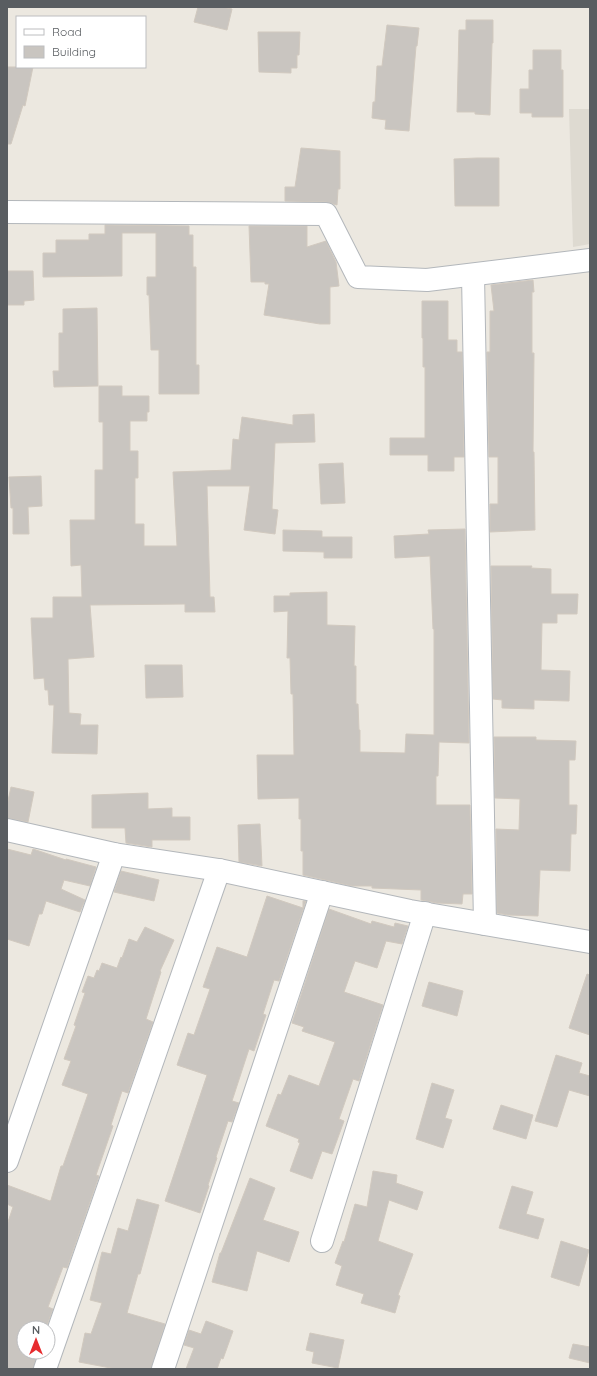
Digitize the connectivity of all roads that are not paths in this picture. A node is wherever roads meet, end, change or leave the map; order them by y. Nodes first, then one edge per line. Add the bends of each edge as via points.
1 (7, 212) edge
2 (590, 260) edge
3 (473, 275) junction
4 (7, 830) edge
5 (114, 854) junction
6 (219, 870) junction
7 (322, 892) junction
8 (425, 913) junction
9 (485, 924) junction
10 (590, 942) edge
11 (7, 1162) edge
12 (322, 1241) dead end
13 (45, 1369) edge
14 (163, 1369) edge

1 - 3 street via 326,214 358,277 427,280
2 - 3 street
3 - 9 street
4 - 5 street
5 - 6 street
5 - 11 street
6 - 7 street
6 - 13 street
7 - 8 street
7 - 14 street
8 - 9 street
8 - 12 street
9 - 10 street

